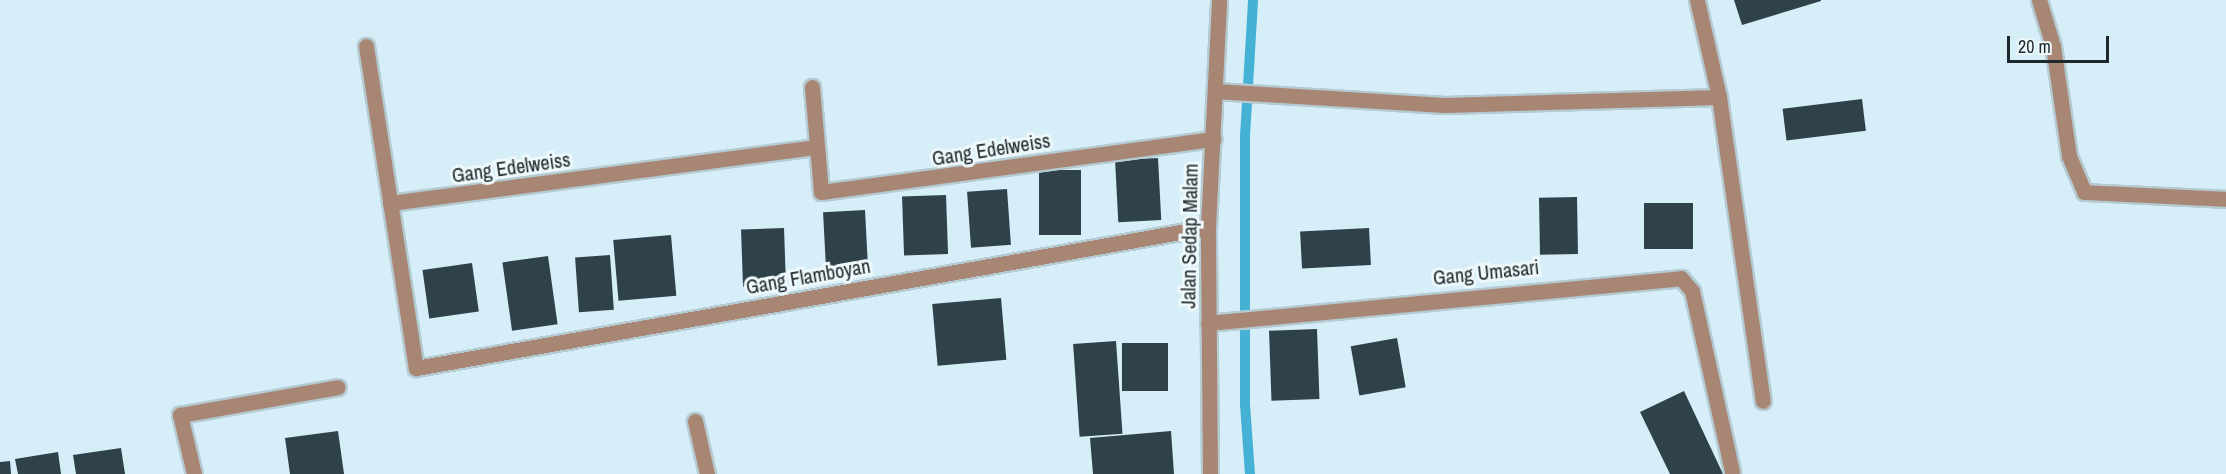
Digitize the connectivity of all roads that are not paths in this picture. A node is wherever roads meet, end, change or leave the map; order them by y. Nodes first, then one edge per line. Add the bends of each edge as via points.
1 (1219, 0) edge
2 (1697, 0) edge
3 (2039, 0) edge
4 (366, 46) dead end
5 (812, 87) dead end
6 (1215, 91) junction
7 (1719, 98) junction
8 (1213, 139) junction
9 (816, 147) junction
10 (2226, 199) edge
11 (390, 203) junction
12 (1208, 227) junction
13 (1208, 322) junction
14 (338, 387) dead end
15 (1763, 401) dead end
16 (695, 421) dead end
17 (1732, 472) dead end
18 (194, 474) edge
19 (707, 474) edge
20 (1210, 474) edge

1 - 6 street, Jalan Sedap Malam
2 - 7 street
3 - 10 street via 2053,46 2069,156 2084,192
4 - 11 street
5 - 9 street, Gang Edelweiss
6 - 7 street via 1445,105
6 - 8 street, Jalan Sedap Malam
7 - 15 street
8 - 9 street, Gang Edelweiss via 821,192
8 - 12 street, Jalan Sedap Malam
9 - 11 street, Gang Edelweiss
11 - 12 street, Gang Flamboyan via 416,368
12 - 13 street, Jalan Sedap Malam
13 - 17 street, Gang Umasari via 1676,278 1689,283
13 - 20 street, Jalan Sedap Malam
14 - 18 street via 180,415
16 - 19 street

